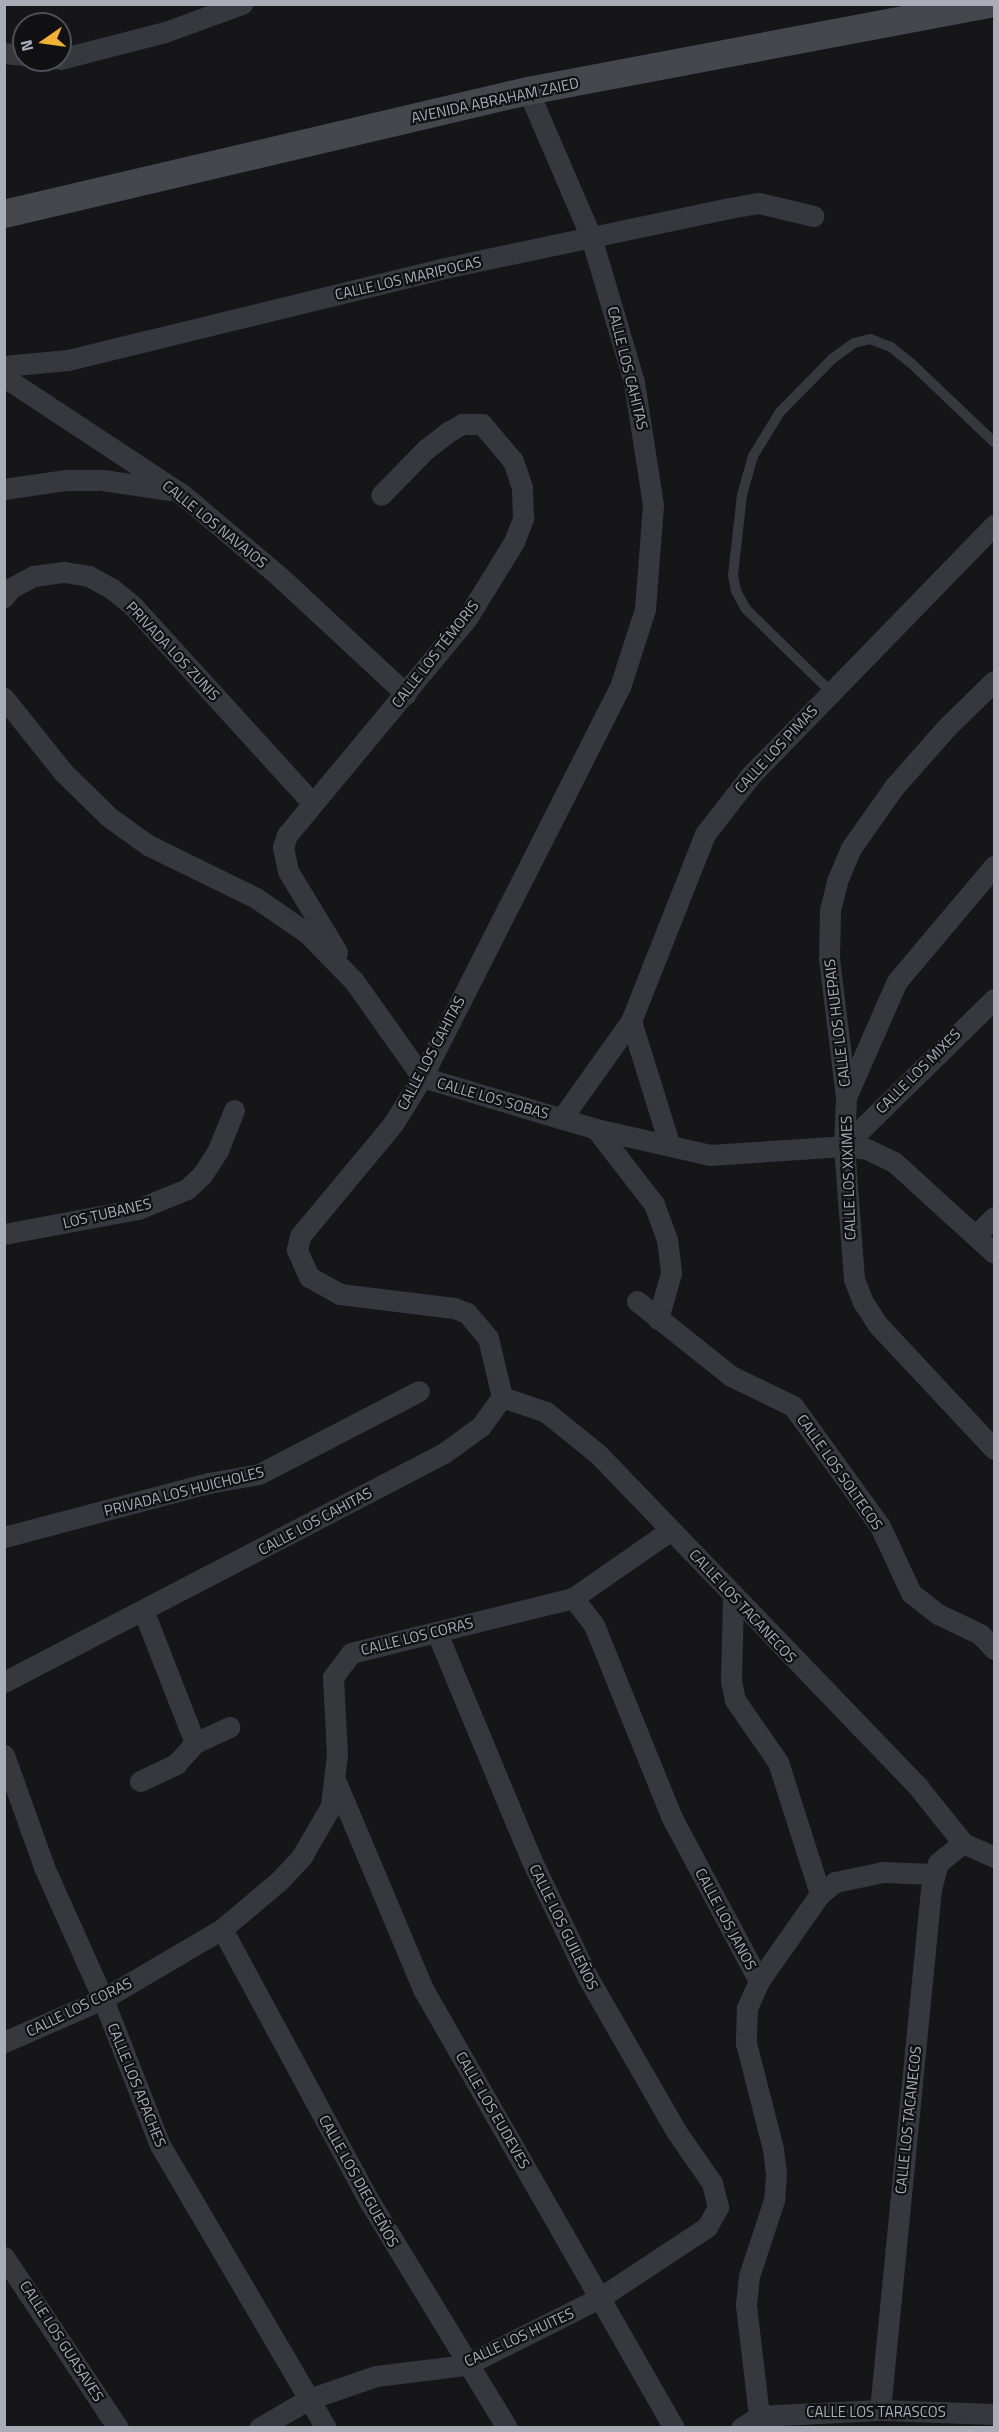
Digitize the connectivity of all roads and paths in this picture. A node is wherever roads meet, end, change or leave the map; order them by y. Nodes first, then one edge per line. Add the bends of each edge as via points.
1 (242, 4) edge
2 (989, 4) edge
3 (925, 9) edge
4 (72, 55) edge
5 (528, 91) junction
6 (4, 214) edge
7 (813, 216) dead end
8 (591, 237) junction
9 (4, 366) edge
10 (4, 377) edge
11 (994, 442) edge
12 (4, 489) edge
13 (183, 495) junction
14 (381, 495) dead end
15 (994, 525) edge
16 (4, 597) edge
17 (994, 681) edge
18 (830, 691) junction
19 (406, 694) junction
20 (4, 698) edge
21 (312, 803) junction
22 (994, 866) edge
23 (354, 981) junction
24 (994, 999) edge
25 (631, 1020) junction
26 (422, 1077) junction
27 (846, 1098) junction
28 (234, 1110) dead end
29 (562, 1118) junction
30 (596, 1129) junction
31 (669, 1143) junction
32 (844, 1146) junction
33 (994, 1217) edge
34 (4, 1234) edge
35 (976, 1235) junction
36 (994, 1253) edge
37 (637, 1301) dead end
38 (657, 1319) junction
39 (419, 1391) dead end
40 (502, 1397) junction
41 (994, 1449) edge
42 (671, 1530) junction
43 (4, 1537) edge
44 (573, 1598) junction
45 (733, 1598) junction
46 (144, 1612) junction
47 (437, 1633) junction
48 (994, 1649) edge
49 (4, 1682) edge
50 (229, 1727) dead end
51 (195, 1743) junction
52 (4, 1755) edge
53 (140, 1781) dead end
54 (336, 1782) junction
55 (963, 1843) junction
56 (994, 1857) edge
57 (933, 1874) junction
58 (819, 1894) junction
59 (222, 1929) junction
60 (759, 1981) junction
61 (103, 1999) junction
62 (4, 2042) edge
63 (718, 2207) joint
64 (4, 2256) edge
65 (601, 2297) junction
66 (466, 2365) junction
67 (309, 2399) junction
68 (880, 2410) junction
69 (994, 2414) edge
70 (750, 2422) edge
71 (117, 2427) edge
72 (259, 2427) edge
73 (326, 2427) edge
74 (507, 2427) edge
75 (674, 2427) edge

1 - 4 street via 165,32
2 - 3 street, AVENIDA ABRAHAM ZAIED
3 - 5 street, AVENIDA ABRAHAM ZAIED
5 - 6 street, AVENIDA ABRAHAM ZAIED
5 - 8 street, CALLE LOS CAHITAS
7 - 8 street, CALLE LOS MARIPOCAS via 759,203
8 - 9 street, CALLE LOS MARIPOCAS via 68,360
8 - 26 street, CALLE LOS CAHITAS via 634,382 646,441 653,505 645,609 620,687
10 - 13 street, CALLE LOS NAVAJOS
11 - 18 lane via 911,363 891,347 870,339 854,343 832,359 780,412 753,456 742,495 733,575 746,609
12 - 13 street via 66,480 103,480 155,486
13 - 19 street, CALLE LOS NAVAJOS via 280,577
14 - 19 street, CALLE LOS TÉMORIS via 426,449 448,432 471,422 490,430 513,461 522,487 523,518 514,542 467,618
15 - 18 street, CALLE LOS PIMAS
16 - 21 street, PRIVADA LOS ZUNIS via 11,588 34,576 64,572 89,576 111,588 133,606
17 - 27 street, CALLE LOS HUEPAIS via 894,787 851,848 837,881 830,910 829,959
18 - 25 street, CALLE LOS PIMAS via 731,797 705,834
19 - 21 street, CALLE LOS TÉMORIS
20 - 23 street, CALLE LOS SOBAS via 63,772 108,817 148,845 282,914 307,933
21 - 23 street, CALLE LOS TÉMORIS via 287,835 285,860
22 - 27 street, CALLE LOS XIXIMES via 897,981
23 - 26 street, CALLE LOS SOBAS
24 - 32 street, CALLE LOS MIXES
25 - 29 street, CALLE LOS PIMAS
25 - 31 street
26 - 29 street, CALLE LOS SOBAS
26 - 40 street, CALLE LOS CAHITAS via 393,1124 300,1236 297,1250 301,1266 322,1287 340,1294 454,1308 467,1313 488,1338
27 - 32 street, CALLE LOS XIXIMES
28 - 34 street, LOS TUBANES via 218,1150 202,1175 187,1189 138,1209
29 - 30 street, CALLE LOS SOBAS
30 - 31 street, CALLE LOS SOBAS
30 - 38 street via 654,1204 668,1239 671,1273
31 - 32 street, CALLE LOS SOBAS via 692,1152 730,1156
32 - 35 street, CALLE LOS SOBAS via 867,1149 894,1162
32 - 41 street, CALLE LOS XIXIMES via 854,1279 863,1302 878,1325
33 - 35 street
35 - 36 street, CALLE LOS SOBAS
37 - 38 street, CALLE LOS SOLTECOS
38 - 48 street, CALLE LOS SOLTECOS via 731,1376 793,1406 880,1526 911,1593 938,1614 980,1634
39 - 43 street, PRIVADA LOS HUICHOLES via 259,1474 209,1483
40 - 42 street, CALLE LOS TACANECOS via 546,1412 598,1454
40 - 46 street, CALLE LOS CAHITAS via 481,1426 444,1453
42 - 44 street, CALLE LOS CORAS
42 - 45 street, CALLE LOS TACANECOS
44 - 47 street, CALLE LOS CORAS
44 - 60 street, CALLE LOS JANOS via 594,1625 670,1816
45 - 55 street, CALLE LOS TACANECOS via 918,1788
45 - 58 street via 731,1681 735,1700 778,1762
46 - 49 street, CALLE LOS CAHITAS
46 - 51 street
47 - 54 street, CALLE LOS CORAS via 351,1653 339,1664 331,1698
47 - 63 street, CALLE LOS GUILEÑOS via 531,1858 588,1978 676,2131 712,2183
50 - 51 street
51 - 53 street via 176,1764
52 - 61 street, CALLE LOS APACHES via 44,1867
54 - 59 street, CALLE LOS CORAS via 319,1832 302,1856
54 - 65 street, CALLE LOS EUDEVES via 423,1989
55 - 56 street, CALLE LOS TACANECOS
55 - 57 street via 946,1855
57 - 58 street via 903,1871 859,1875 835,1882
57 - 68 street, CALLE LOS TACANECOS
58 - 60 street
59 - 61 street, CALLE LOS CORAS
59 - 66 street, CALLE LOS DIEGUEÑOS via 371,2204
60 - 70 street, CALLE LOS JANOS via 747,2008 746,2043 776,2174 774,2200 748,2276
61 - 62 street, CALLE LOS CORAS
61 - 67 street, CALLE LOS APACHES via 160,2145
63 - 65 street, CALLE LOS HUITES via 707,2227
64 - 71 street, CALLE LOS GUASAVES
65 - 66 street, CALLE LOS HUITES
65 - 75 street, CALLE LOS EUDEVES
66 - 67 street, CALLE LOS HUITES via 376,2376
66 - 74 street, CALLE LOS DIEGUEÑOS
67 - 72 street, CALLE LOS HUITES
67 - 73 street, CALLE LOS APACHES
68 - 69 street, CALLE LOS TARASCOS
68 - 70 street, CALLE LOS TARASCOS

